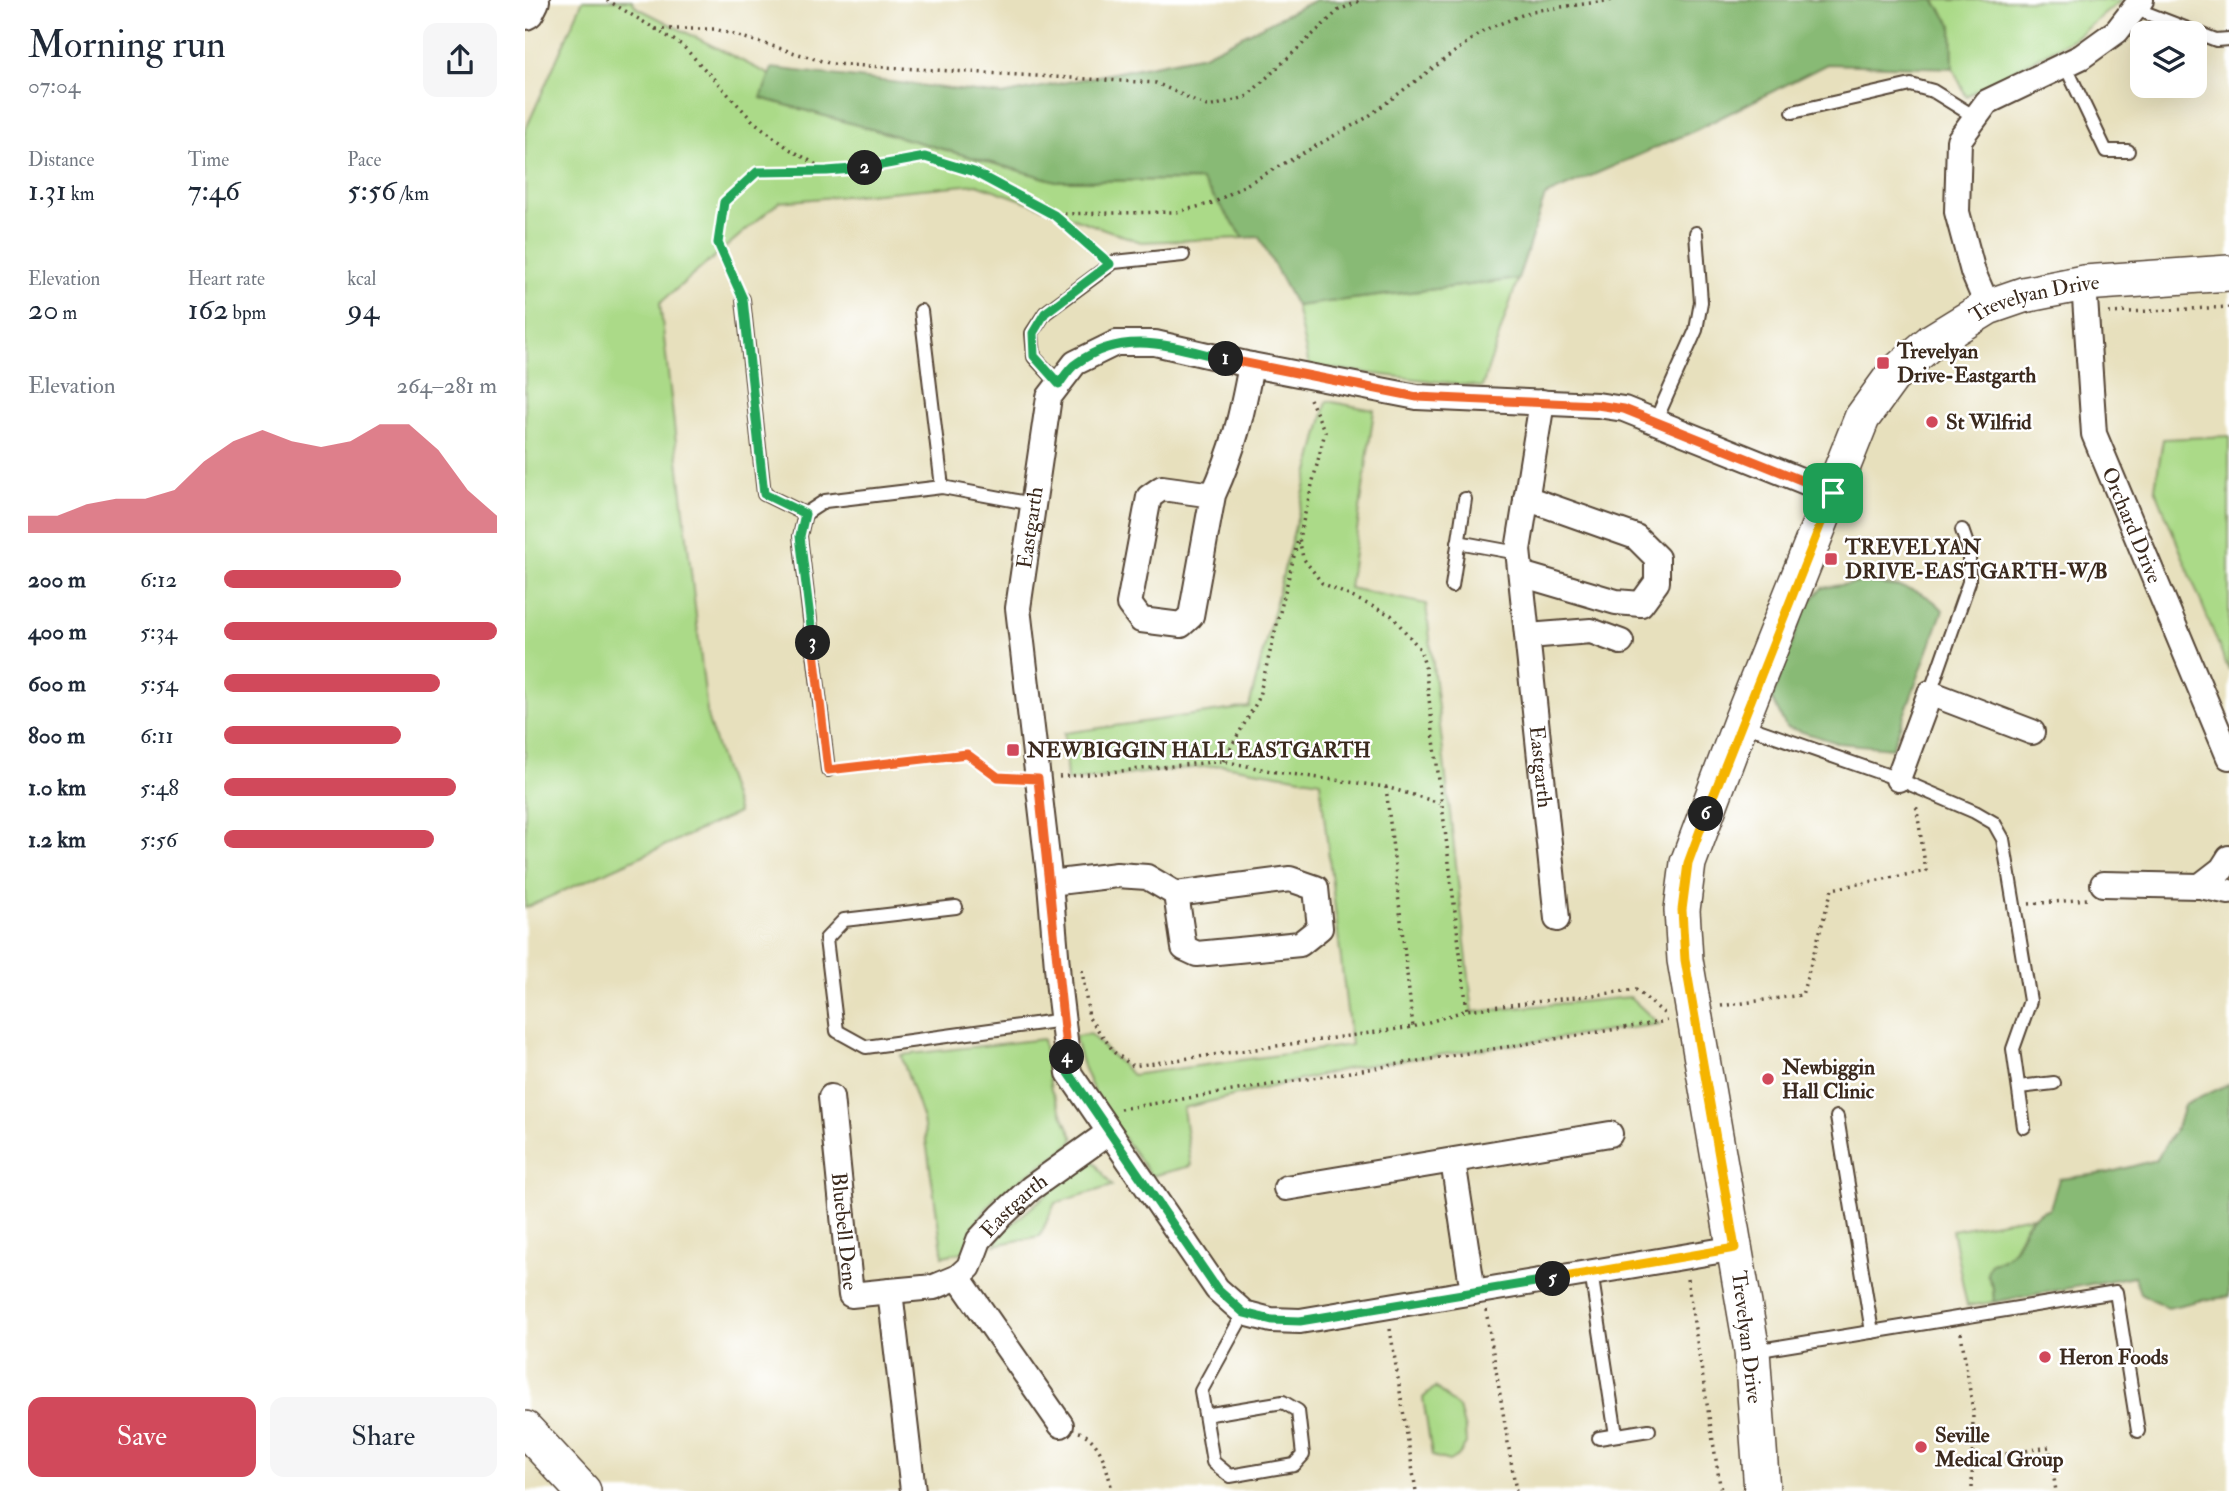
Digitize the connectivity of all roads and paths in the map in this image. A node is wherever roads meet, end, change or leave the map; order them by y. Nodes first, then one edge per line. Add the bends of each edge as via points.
1 (530, 0) edge
2 (607, 0) edge
3 (1361, 0) edge
4 (1613, 0) edge
5 (2138, 5) edge
6 (525, 10) edge
7 (653, 29) junction
8 (2229, 39) edge
9 (2065, 65) junction
10 (1793, 112) dead end
11 (1975, 117) junction
12 (2127, 151) dead end
13 (827, 171) junction
14 (1054, 215) junction
15 (1696, 233) dead end
16 (1183, 255) dead end
17 (1110, 264) junction
18 (2229, 273) edge
19 (2084, 283) junction
20 (743, 299) joint
21 (1988, 307) junction
22 (921, 312) dead end
23 (1251, 365) junction
24 (1300, 374) junction
25 (1059, 384) junction
26 (1542, 402) junction
27 (1655, 422) junction
28 (942, 487) junction
29 (1833, 493) junction
30 (1213, 495) junction
31 (1526, 498) junction
32 (1465, 499) dead end
33 (1033, 504) junction
34 (805, 514) junction
35 (1962, 530) dead end
36 (1299, 538) junction
37 (1458, 542) junction
38 (1520, 564) junction
39 (1452, 586) dead end
40 (1528, 636) junction
41 (1621, 642) dead end
42 (1930, 693) junction
43 (1740, 724) junction
44 (2032, 732) dead end
45 (2229, 757) edge
46 (1223, 761) junction
47 (828, 770) joint
48 (1038, 779) junction
49 (1905, 782) junction
50 (1386, 787) junction
51 (1440, 803) junction
52 (2229, 858) edge
53 (1050, 883) junction
54 (2200, 886) junction
55 (2097, 891) joint
56 (2229, 892) edge
57 (1176, 894) junction
58 (2015, 905) junction
59 (956, 906) dead end
60 (1557, 919) dead end
61 (1081, 963) dead end
62 (1467, 1010) junction
63 (1681, 1015) junction
64 (1063, 1020) junction
65 (1413, 1027) junction
66 (2054, 1083) dead end
67 (2019, 1087) junction
68 (831, 1097) dead end
69 (1837, 1117) dead end
70 (1101, 1123) junction
71 (2024, 1127) dead end
72 (1610, 1134) dead end
73 (1453, 1161) junction
74 (1286, 1188) dead end
75 (1735, 1248) junction
76 (1591, 1272) junction
77 (958, 1277) junction
78 (890, 1291) junction
79 (1478, 1291) junction
80 (1386, 1306) junction
81 (1244, 1313) junction
82 (1959, 1317) junction
83 (1872, 1332) junction
84 (1752, 1351) junction
85 (1205, 1415) junction
86 (1061, 1425) joint
87 (525, 1429) edge
88 (1649, 1430) dead end
89 (2138, 1430) dead end
90 (1616, 1435) junction
91 (1599, 1438) dead end
92 (1971, 1460) junction
93 (583, 1491) edge
94 (913, 1491) edge
95 (1112, 1491) edge
96 (1416, 1491) edge
97 (1516, 1491) edge
98 (1762, 1491) edge
99 (1972, 1491) edge
100 (2056, 1491) edge

1 - 6 highway
2 - 7 path
3 - 7 path via 1339,10 1246,97 1209,107 1156,83 832,64 715,29
4 - 14 path via 1532,11 1484,30 1366,118 1213,203 1177,212
5 - 8 lane via 2216,40
5 - 9 street via 2117,32
7 - 13 path via 682,45 753,121
9 - 11 street via 1987,102
9 - 12 lane via 2106,151
10 - 11 lane via 1911,85 1933,90
11 - 21 street via 1959,140 1957,212
13 - 14 path via 925,157 974,172
13 - 20 path via 757,172 724,202 718,243
14 - 17 path
15 - 27 lane via 1701,302 1696,330
16 - 17 lane
17 - 25 lane via 1045,313 1033,333 1034,356
18 - 19 street, Trevelyan Drive
19 - 21 street, Trevelyan Drive
19 - 45 street, Orchard Drive via 2094,434
20 - 34 lane via 764,494
21 - 29 street, Trevelyan Drive via 1931,342 1893,374 1862,418
22 - 28 lane
23 - 24 street, Eastgarth
23 - 25 street, Eastgarth via 1155,343 1116,343 1075,363
23 - 30 street via 1240,427
24 - 26 street, Eastgarth via 1417,397
24 - 36 path via 1325,432
25 - 33 street, Eastgarth via 1049,397
26 - 27 street, Eastgarth via 1624,409
26 - 31 street, Eastgarth
27 - 29 street, Eastgarth
28 - 33 lane
28 - 34 lane via 825,501
29 - 43 street, Trevelyan Drive
30 - 30 street via 1191,617 1181,625 1142,620 1129,604 1149,497 1162,488
31 - 38 street, Eastgarth
31 - 38 street via 1636,537 1657,558 1657,582 1641,604 1616,602
32 - 37 lane
33 - 48 street, Eastgarth via 1018,608
34 - 47 lane via 800,536
35 - 42 lane via 1969,550 1969,582
36 - 46 path via 1258,700
36 - 51 path via 1303,558 1322,583 1391,615 1420,649
37 - 38 lane
37 - 39 lane
38 - 40 street, Eastgarth
40 - 41 street via 1591,631
40 - 60 street, Eastgarth
42 - 44 street
42 - 49 street
43 - 49 lane
43 - 63 street, Trevelyan Drive via 1688,863 1682,910
46 - 48 path
46 - 50 path
47 - 48 path via 967,754 998,777
48 - 53 street, Eastgarth
49 - 58 lane via 1994,823 2003,839
49 - 63 path via 1926,871 1832,889 1802,995
50 - 51 path
50 - 65 path
51 - 62 path
52 - 54 street
53 - 57 street via 1117,875 1147,877
53 - 64 street, Eastgarth
54 - 55 street
54 - 56 street
55 - 58 path
57 - 57 street via 1184,948 1197,954 1300,944 1320,928 1315,888 1290,879
58 - 67 lane via 2030,1001 2013,1049
59 - 64 lane via 845,920 826,939 837,1031 866,1047
61 - 65 path via 1089,1018 1115,1053 1133,1066
62 - 63 path via 1636,990 1667,1015
62 - 65 path
63 - 70 path
63 - 75 street, Trevelyan Drive
64 - 70 street, Eastgarth via 1069,1073
66 - 67 lane
67 - 71 lane
68 - 78 street, Bluebell Dene via 851,1295
69 - 83 lane
70 - 77 street, Eastgarth via 1001,1216 979,1240 969,1267
70 - 81 street, Eastgarth via 1217,1289
72 - 73 street
73 - 74 street
73 - 79 street
75 - 76 street, Eastgarth
75 - 84 street, Trevelyan Drive
76 - 79 street, Eastgarth
76 - 90 lane
77 - 78 street via 934,1287
77 - 86 street
78 - 94 street, Bluebell Dene
79 - 80 street, Eastgarth
79 - 97 path
80 - 81 street, Eastgarth via 1300,1321
80 - 96 path
81 - 85 lane via 1201,1391
82 - 83 lane
82 - 89 lane via 2116,1292
82 - 92 path via 1973,1411
83 - 84 lane
84 - 98 street, Trevelyan Drive
85 - 85 lane via 1283,1402 1298,1411 1303,1455 1294,1465 1230,1476 1213,1462
86 - 95 path via 1086,1434 1107,1463
87 - 93 street
88 - 90 lane
90 - 91 lane
92 - 99 path
92 - 100 path via 2049,1447

